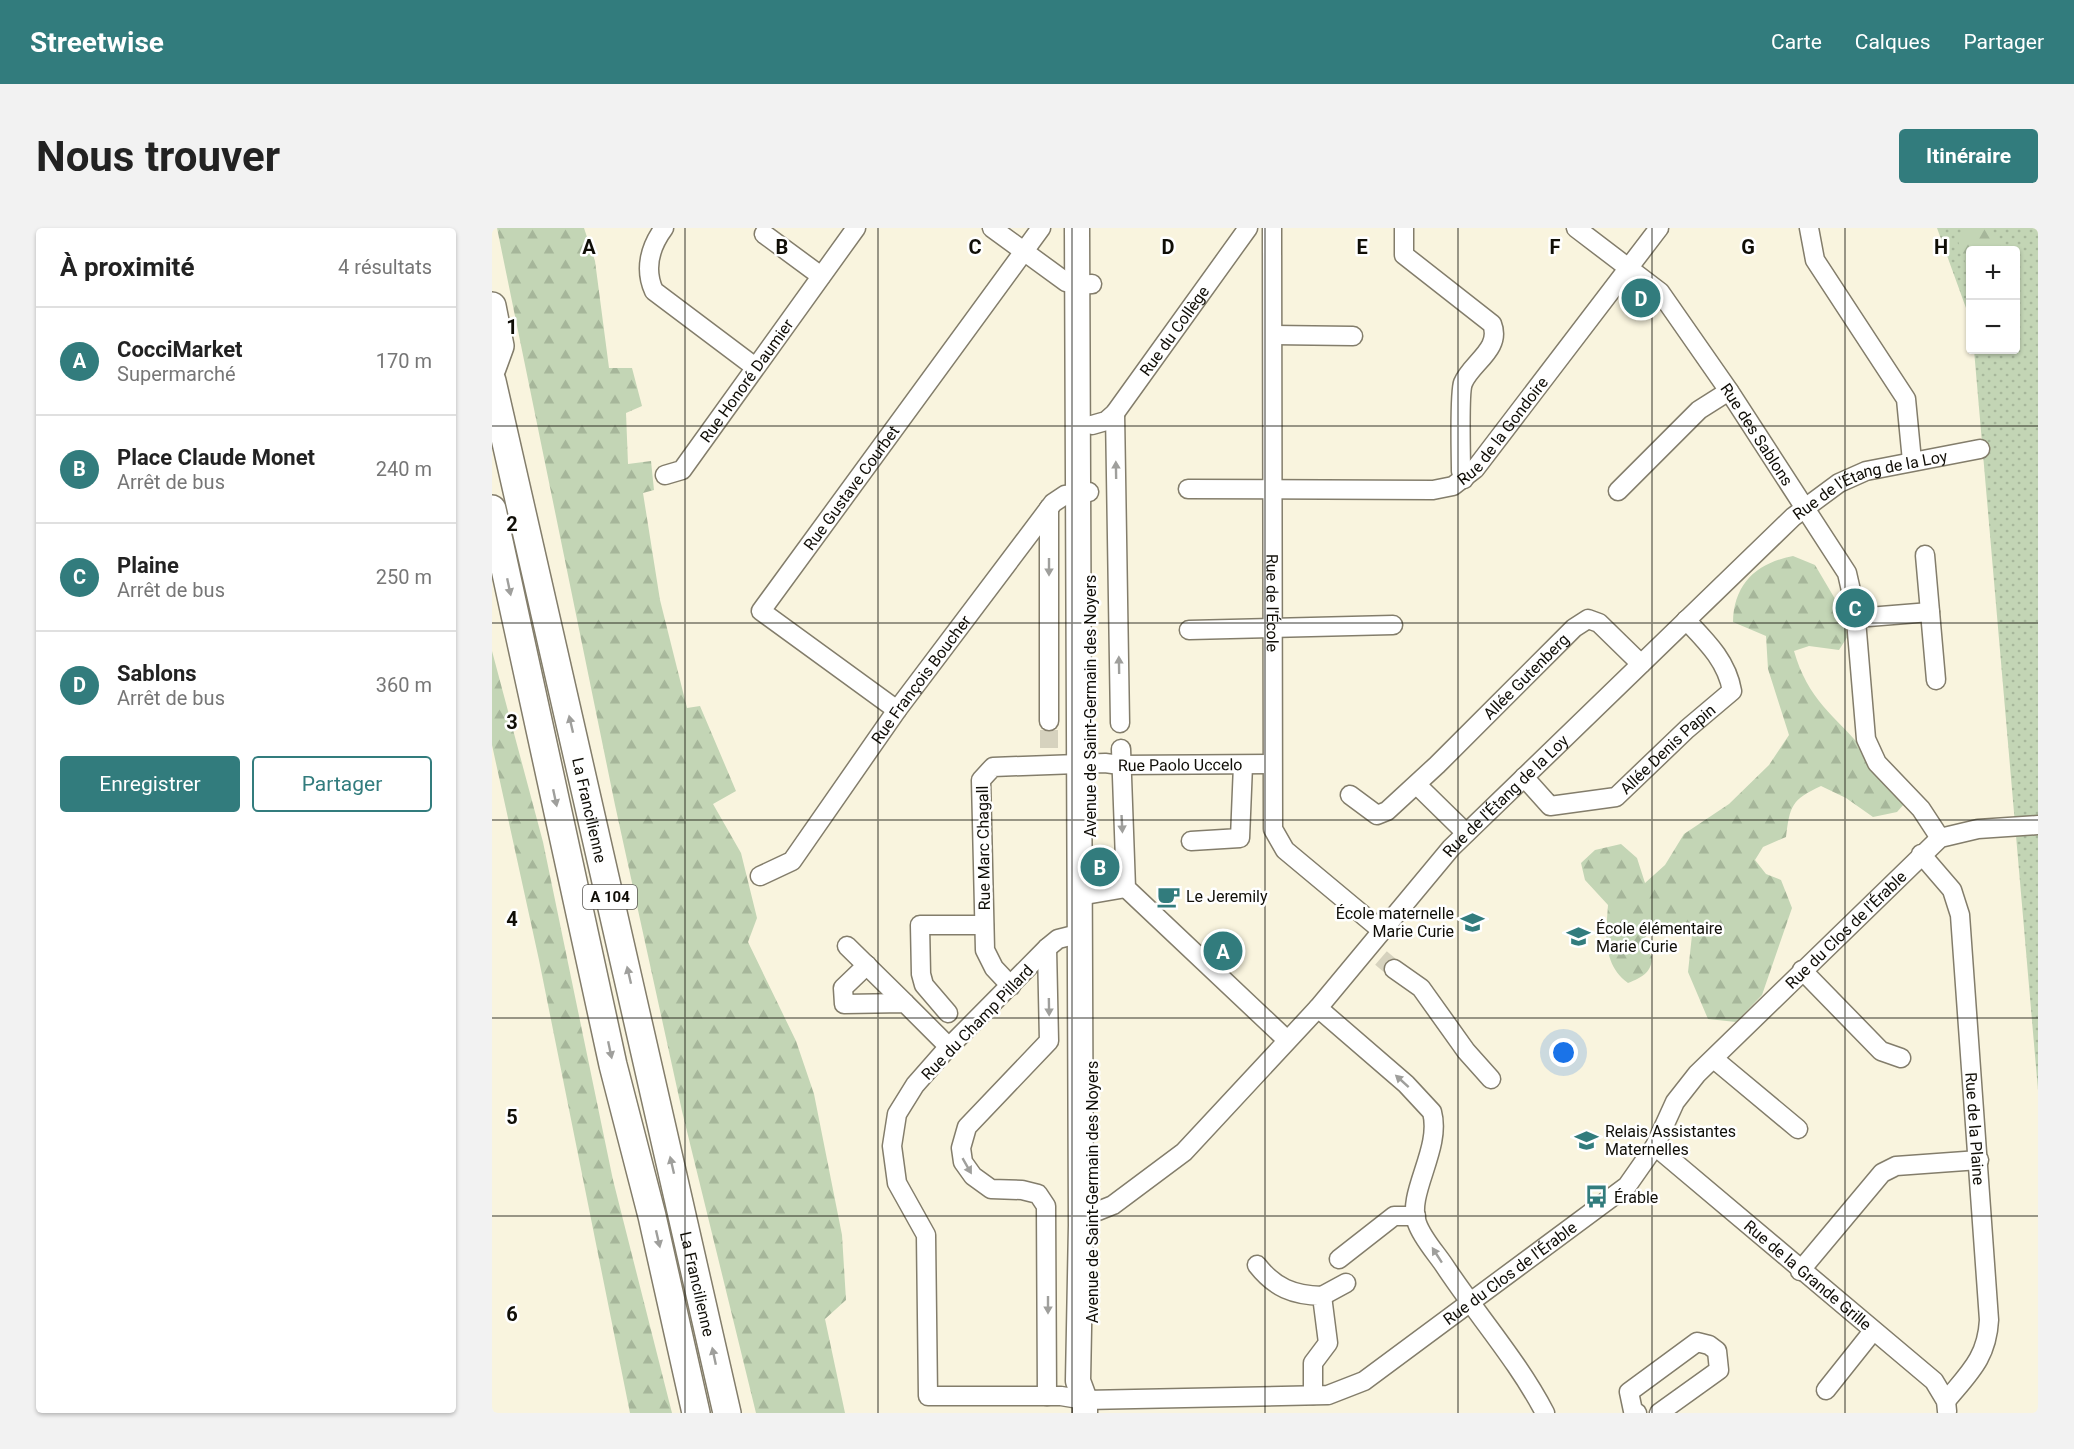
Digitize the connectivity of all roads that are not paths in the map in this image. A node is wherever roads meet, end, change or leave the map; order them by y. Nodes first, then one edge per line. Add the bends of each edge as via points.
1 (664, 228) edge
2 (856, 228) edge
3 (992, 228) edge
4 (1041, 228) edge
5 (1077, 228) edge
6 (1091, 228) edge
7 (1248, 228) edge
8 (1272, 228) edge
9 (1404, 228) edge
10 (1576, 228) edge
11 (1659, 228) edge
12 (1809, 228) edge
13 (764, 234) dead end
14 (1023, 250) junction
15 (1627, 268) junction
16 (821, 276) junction
17 (1085, 284) junction
18 (492, 306) edge
19 (1273, 335) junction
20 (1353, 336) dead end
21 (755, 367) junction
22 (492, 368) edge
23 (492, 381) edge
24 (1729, 391) junction
25 (1115, 413) junction
26 (1092, 425) junction
27 (1980, 449) dead end
28 (1912, 461) junction
29 (665, 475) dead end
30 (1464, 479) junction
31 (1274, 488) junction
32 (1188, 489) dead end
33 (1618, 491) dead end
34 (1083, 493) junction
35 (1806, 507) junction
36 (1049, 508) junction
37 (492, 509) edge
38 (1924, 555) dead end
39 (1930, 612) junction
40 (1856, 618) junction
41 (1686, 620) junction
42 (1393, 625) dead end
43 (1273, 628) junction
44 (1190, 630) dead end
45 (1641, 664) junction
46 (1936, 680) dead end
47 (897, 710) junction
48 (1049, 721) tunnel mouth
49 (1120, 723) dead end
50 (1120, 757) junction
51 (1084, 764) junction
52 (1271, 764) junction
53 (1243, 765) junction
54 (1524, 777) junction
55 (1417, 785) junction
56 (1350, 795) dead end
57 (2038, 825) edge
58 (1466, 833) junction
59 (1940, 838) junction
60 (1191, 841) dead end
61 (1921, 854) junction
62 (760, 876) dead end
63 (1125, 888) junction
64 (1091, 894) junction
65 (984, 926) junction
66 (1382, 930) junction
67 (1078, 933) junction
68 (848, 946) dead end
69 (1047, 948) junction
70 (1381, 958) junction
71 (867, 965) junction
72 (1802, 970) junction
73 (1011, 986) junction
74 (905, 1003) junction
75 (1318, 1008) junction
76 (948, 1012) dead end
77 (1287, 1040) junction
78 (949, 1047) junction
79 (1901, 1058) dead end
80 (1713, 1059) junction
81 (1491, 1079) dead end
82 (1798, 1129) dead end
83 (1655, 1146) junction
84 (1980, 1160) junction
85 (1086, 1212) junction
86 (1416, 1216) junction
87 (1339, 1259) dead end
88 (1257, 1265) dead end
89 (1800, 1271) junction
90 (1346, 1283) dead end
91 (1322, 1296) junction
92 (1470, 1304) junction
93 (1872, 1331) junction
94 (1826, 1390) dead end
95 (1313, 1395) junction
96 (1047, 1396) junction
97 (992, 1405) edge
98 (1214, 1405) edge
99 (1085, 1406) edge
100 (1947, 1407) edge
101 (1634, 1412) edge
102 (696, 1413) edge
103 (727, 1413) edge
104 (1545, 1413) edge
105 (1659, 1413) edge

1 - 21 street via 655,241 649,265 648,278 654,291
2 - 16 street, Rue Honoré Daumier
3 - 14 street
4 - 14 street, Rue Gustave Courbet
5 - 17 main road, Avenue de Saint-Germain des Noyers
6 - 17 main road, Avenue de Saint-Germain des Noyers
7 - 25 street, Rue du Collège
8 - 19 street, Rue de l'École
9 - 30 street via 1404,255 1492,324 1496,333 1462,384
10 - 15 street, Rue des Sablons
11 - 15 street, Rue de la Gondoire
12 - 28 street via 1815,260 1906,399
13 - 16 street
14 - 17 street via 1066,282
14 - 47 street, Rue Gustave Courbet via 761,611
15 - 24 street, Rue des Sablons via 1660,292
15 - 30 street, Rue de la Gondoire
16 - 21 street, Rue Honoré Daumier
17 - 26 main road, Avenue de Saint-Germain des Noyers
17 - 34 main road, Avenue de Saint-Germain des Noyers
18 - 22 highway via 500,346
19 - 20 street
19 - 31 street, Rue de l'École
21 - 29 street, Rue Honoré Daumier via 682,470
103 -> 23 highway, La Francilienne / A 104
24 - 33 street via 1699,410
24 - 35 street, Rue des Sablons
25 - 26 street, Rue du Collège
49 -> 25 street
26 - 34 main road, Avenue de Saint-Germain des Noyers
27 - 28 street, Rue de l'Étang de la Loy
28 - 35 street, Rue de l'Étang de la Loy via 1866,471 1839,483
30 - 31 street, Rue de la Gondoire via 1433,490
31 - 32 street, Rue de la Gondoire
31 - 43 street, Rue de l'École
34 - 36 street, Rue François Boucher via 1065,495
34 - 51 main road, Avenue de Saint-Germain des Noyers
35 - 40 street, Rue des Sablons via 1847,573
35 - 41 street, Rue de l'Étang de la Loy
36 - 47 street, Rue François Boucher
36 -> 48 street
37 -> 102 highway, La Francilienne / A 104 via 613,1065
38 - 39 street
39 - 40 street
39 - 46 street
40 - 59 street, Rue des Sablons via 1866,740 1877,764 1921,809
41 - 45 street, Rue de l'Étang de la Loy
41 - 54 street, Allée Denis Papin via 1730,674 1732,691 1616,797 1550,806
42 - 43 street
43 - 44 street
43 - 52 street, Rue de l'École
45 - 54 street, Rue de l'Étang de la Loy
45 - 55 street, Allée Gutenberg via 1599,623 1588,619 1580,623
47 - 62 street, Rue François Boucher via 792,861
50 - 51 street, Rue Paolo Uccelo
50 - 53 street, Rue Paolo Uccelo
50 -> 63 street
51 - 64 main road, Avenue de Saint-Germain des Noyers
51 - 65 street, Rue Marc Chagall via 1049,756 993,767 981,780
51 - 67 main road, Avenue de Saint-Germain des Noyers
52 - 53 street, Rue Paolo Uccelo
52 - 66 street, Rue de l'École via 1273,829 1279,842
53 - 60 street via 1240,838
54 - 58 street, Rue de l'Étang de la Loy
55 - 56 street, Allée Gutenberg via 1388,811 1377,815
55 - 58 street
57 - 59 street, Rue du Clos de l'Érable
58 - 66 street, Rue de l'Étang de la Loy
59 - 61 street, Rue du Clos de l'Érable
61 - 72 street, Rue du Clos de l'Érable
61 - 84 street, Rue de la Plaine via 1952,890 1960,915
63 - 64 street
63 - 77 street
64 - 85 main road, Avenue de Saint-Germain des Noyers
65 - 73 street, Rue Marc Chagall via 985,950 994,968
65 - 76 street via 920,925 924,986
66 - 70 street, Rue de l'Étang de la Loy
67 - 69 street, Rue du Champ Pillard via 1058,939
67 - 85 main road, Avenue de Saint-Germain des Noyers
68 - 71 street
69 - 73 street, Rue du Champ Pillard
69 -> 96 street via 1049,1041 967,1127 961,1148 963,1162 979,1182 991,1189 1038,1194 1046,1206
70 - 75 street, Rue de l'Étang de la Loy
70 - 81 street via 1422,988 1466,1051
71 - 74 street
71 - 74 street via 843,988 844,1004
72 - 79 street via 1881,1051
72 - 80 street, Rue du Clos de l'Érable
73 - 78 street, Rue du Champ Pillard
74 - 78 street
75 - 77 street, Rue de l'Étang de la Loy
86 -> 75 street via 1415,1206 1433,1142 1432,1112 1406,1084
77 - 85 street, Rue de l'Étang de la Loy via 1184,1152 1113,1205
78 - 97 street, Rue du Champ Pillard via 915,1085 897,1114 892,1146 897,1183 926,1235 928,1396
80 - 82 street
80 - 83 street, Rue du Clos de l'Érable via 1675,1102
83 - 89 street, Rue de la Grande Grille
83 - 92 street, Rue du Clos de l'Érable via 1627,1186
84 - 89 street via 1896,1166 1882,1173
84 - 100 street, Rue de la Plaine via 1988,1342
85 - 99 main road, Avenue de Saint-Germain des Noyers via 1078,1381
86 - 87 street via 1394,1216
92 -> 86 street
88 - 91 street via 1281,1289
89 - 93 street, Rue de la Grande Grille
90 - 91 street
91 - 95 street via 1328,1342 1313,1363
92 - 95 street, Rue du Clos de l'Érable via 1364,1381 1328,1395
92 - 104 street
93 - 94 street
93 - 100 street, Rue de la Grande Grille via 1934,1381
95 - 98 street, Rue du Clos de l'Érable
96 - 97 street, Rue du Champ Pillard
96 - 99 street, Rue du Champ Pillard
98 - 99 street, Rue du Clos de l'Érable
101 - 105 street via 1629,1392 1697,1342 1717,1351 1719,1370

